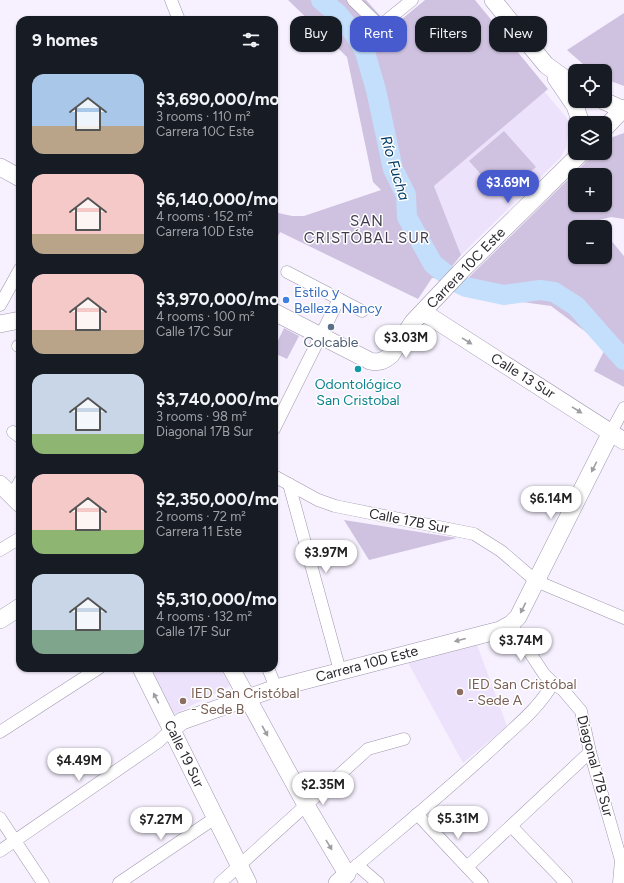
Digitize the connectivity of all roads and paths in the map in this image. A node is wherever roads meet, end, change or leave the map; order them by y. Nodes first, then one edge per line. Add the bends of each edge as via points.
1 (171, 0) edge
2 (354, 0) edge
3 (412, 0) edge
4 (493, 0) edge
5 (177, 16) edge
6 (546, 65) junction
7 (568, 81) edge
8 (612, 104) edge
9 (624, 109) edge
10 (578, 116) edge
11 (612, 121) edge
12 (574, 160) edge
13 (0, 167) edge
14 (16, 176) edge
15 (287, 272) dead end
16 (16, 276) edge
17 (339, 299) junction
18 (0, 305) edge
19 (362, 311) dead end
20 (423, 312) junction
21 (278, 314) edge
22 (16, 321) edge
23 (0, 324) edge
24 (321, 336) junction
25 (624, 408) edge
26 (278, 421) edge
27 (618, 436) edge
28 (278, 478) edge
29 (0, 484) edge
30 (290, 484) junction
31 (16, 500) edge
32 (16, 540) edge
33 (0, 550) edge
34 (536, 581) junction
35 (16, 609) edge
36 (1, 617) edge
37 (624, 618) edge
38 (511, 624) junction
39 (340, 671) junction
40 (93, 672) edge
41 (143, 672) edge
42 (233, 672) edge
43 (270, 672) edge
44 (553, 683) junction
45 (276, 688) junction
46 (247, 697) junction
47 (172, 729) junction
48 (0, 732) edge
49 (404, 740) dead end
50 (590, 752) junction
51 (306, 805) junction
52 (417, 814) junction
53 (0, 818) edge
54 (215, 818) junction
55 (511, 826) junction
56 (15, 841) junction
57 (0, 851) edge
58 (239, 865) junction
59 (467, 867) junction
60 (347, 874) edge
61 (478, 881) edge
62 (42, 883) edge
63 (119, 883) edge
64 (220, 883) edge
65 (248, 883) edge
66 (378, 883) edge
67 (566, 883) edge
68 (618, 883) edge

1 - 5 street
2 - 3 street via 380,26
4 - 6 street
6 - 7 street
6 - 10 street via 570,99
8 - 9 street
9 - 11 street
12 - 20 street, Carrera 10C Este
13 - 14 street
15 - 17 street
16 - 18 street
17 - 19 street
17 - 24 street
20 - 24 street, Carrera 10C Este via 391,355 381,362 370,361
20 -> 27 street, Calle 13 Sur
21 - 24 street
22 - 23 street
24 - 26 street
25 - 27 street
27 -> 34 street
28 - 30 street, Calle 17B Sur
29 - 31 street
30 - 34 street, Calle 17B Sur via 318,500 335,506 474,534 501,551
30 - 39 street
32 - 33 street
34 - 37 street, Calle 17B Sur
34 -> 38 street via 518,617
35 - 36 street
38 -> 39 street, Carrera 10D Este via 500,630
38 - 44 street, Diagonal 17B Sur via 544,674
39 - 45 street, Carrera 10D Este
40 - 48 street
47 -> 41 street, Calle 19 Sur
42 - 46 street
43 - 45 street
44 - 50 street, Diagonal 17B Sur via 563,690 581,711
44 - 52 street via 529,714 472,768
45 - 46 street, Carrera 10D Este
46 - 47 street, Carrera 10D Este via 182,721
46 -> 51 street
47 - 54 street, Calle 19 Sur
47 - 56 street, Carrera 10D Este via 158,742
49 - 51 street via 368,749
50 - 55 street
50 - 68 street, Diagonal 17B Sur via 621,860
51 - 58 street
51 -> 60 street
52 - 59 street
52 - 60 street
53 - 56 street
54 - 58 street, Calle 19 Sur
54 - 63 street
55 - 59 street
55 - 67 street
56 - 57 street, Carrera 10D Este
56 - 62 street
58 - 64 street
58 - 65 street, Calle 19 Sur
59 - 61 street
60 - 66 street

